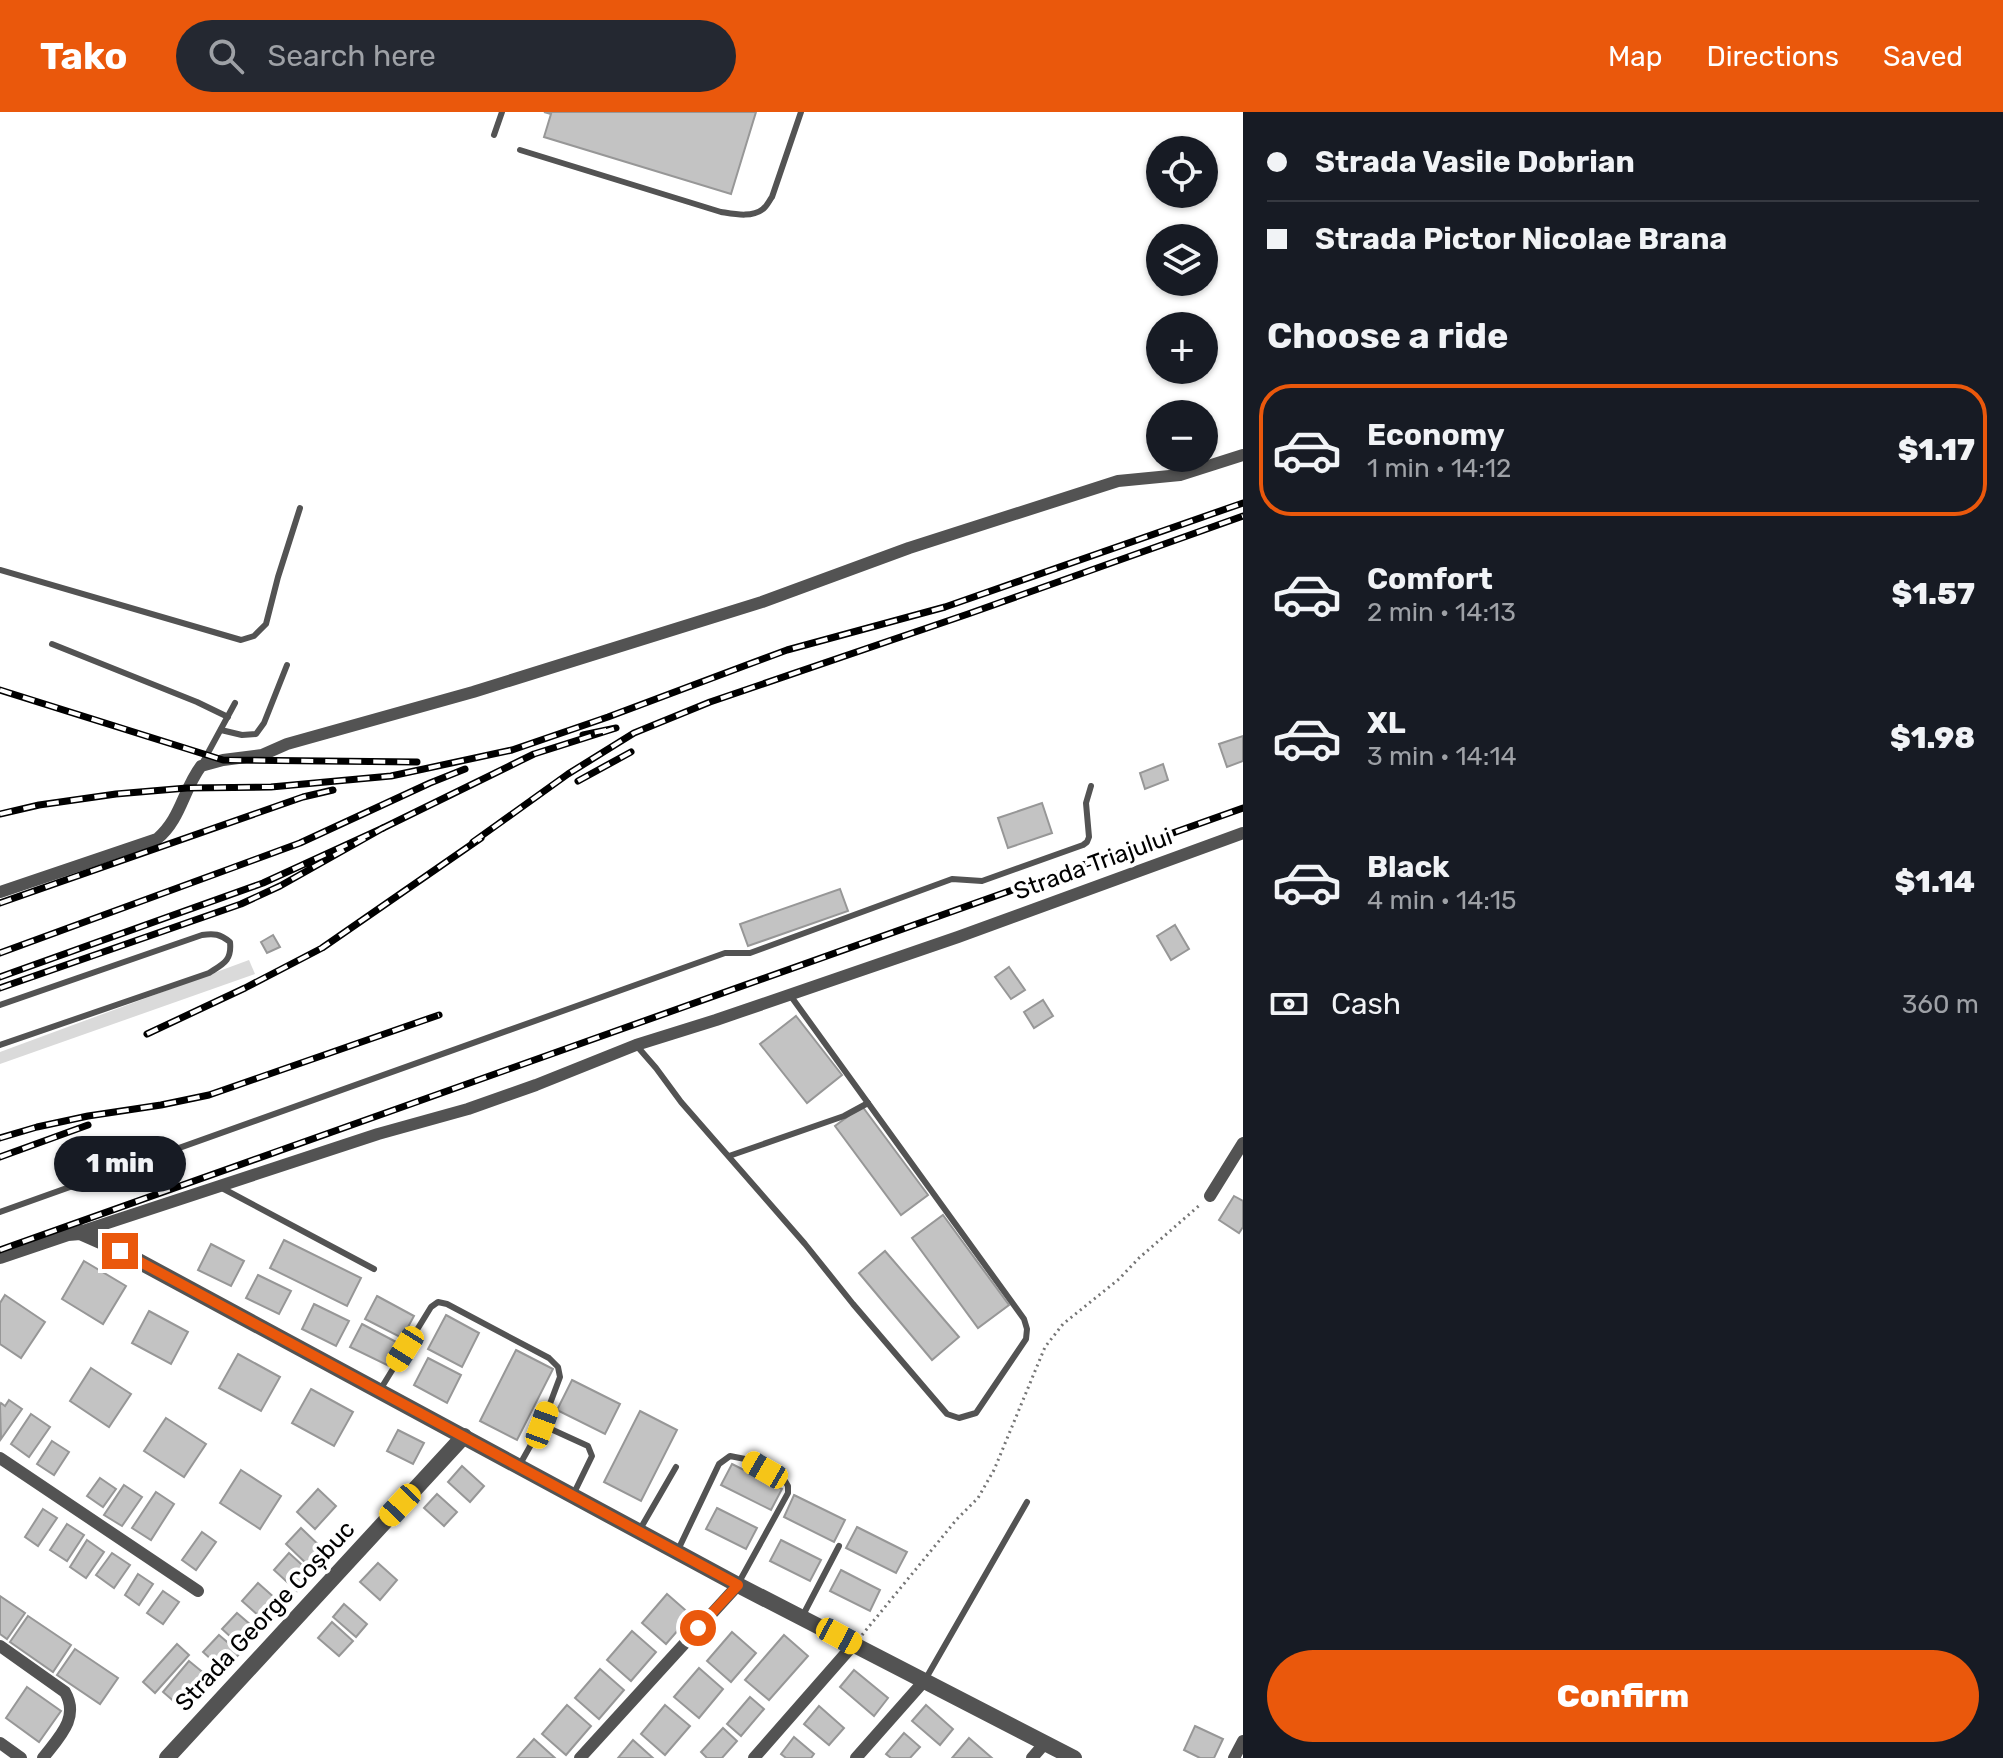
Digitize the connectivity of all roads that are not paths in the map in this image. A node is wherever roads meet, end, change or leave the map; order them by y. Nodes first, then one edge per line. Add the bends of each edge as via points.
1 (502, 112) edge
2 (801, 112) edge
3 (494, 135) dead end
4 (520, 150) dead end
5 (1243, 455) edge
6 (300, 508) dead end
7 (0, 570) edge
8 (52, 644) dead end
9 (287, 665) dead end
10 (235, 703) dead end
11 (228, 717) junction
12 (221, 730) junction
13 (201, 766) junction
14 (1091, 786) dead end
15 (1243, 833) edge
16 (0, 892) edge
17 (790, 995) junction
18 (0, 1005) edge
19 (0, 1045) edge
20 (636, 1045) junction
21 (868, 1103) junction
22 (1243, 1143) edge
23 (729, 1156) junction
24 (220, 1187) junction
25 (1210, 1196) road end
26 (0, 1212) edge
27 (80, 1232) junction
28 (0, 1256) edge
29 (374, 1269) dead end
30 (380, 1390) junction
31 (542, 1425) junction
32 (464, 1436) junction
33 (0, 1458) edge
34 (519, 1466) junction
35 (676, 1467) dead end
36 (572, 1495) junction
37 (1027, 1502) dead end
38 (639, 1531) junction
39 (839, 1546) dead end
40 (677, 1552) junction
41 (738, 1585) junction
42 (198, 1591) dead end
43 (802, 1617) junction
44 (854, 1644) junction
45 (0, 1646) edge
46 (925, 1680) junction
47 (1243, 1741) edge
48 (0, 1743) edge
49 (1045, 1743) junction
50 (21, 1758) edge
51 (43, 1758) edge
52 (167, 1758) edge
53 (580, 1758) edge
54 (754, 1758) edge
55 (856, 1758) edge
56 (1032, 1758) edge
57 (1074, 1758) edge
58 (1234, 1758) edge

1 - 3 lane
2 - 4 lane via 772,197 752,214 721,212
5 - 13 street via 1180,475 1118,481 762,602 473,692 262,755
6 - 7 lane via 266,624 241,640
8 - 11 lane
9 - 12 lane via 256,734
10 - 11 lane
11 - 12 lane
12 - 13 lane
13 - 16 street via 169,829 157,839
14 - 26 lane via 1086,803 1089,837 1083,845 982,881 952,879 750,953 725,953
15 - 17 street, Strada Triajului
17 - 20 street, Strada Triajului
17 - 21 lane
18 - 19 lane via 202,935 222,935 230,942 229,959 209,973
20 - 23 lane
20 - 24 street, Strada Triajului via 468,1109
21 - 23 lane
21 - 23 lane via 1024,1319 1026,1339 976,1413 959,1418 947,1414
22 - 25 street
24 - 27 street, Strada Triajului
24 - 29 lane
27 - 28 street
27 - 30 street
30 - 31 lane via 438,1302 558,1367 560,1377
30 - 32 street
31 - 34 lane
31 - 36 lane via 591,1450
32 - 34 street
32 - 52 street, Strada George Coșbuc
33 - 42 street
34 - 36 street
35 - 38 lane
36 - 38 street
37 - 46 lane
38 - 40 street
39 - 43 lane
40 - 41 street
40 - 41 lane via 719,1464 730,1456 745,1459 785,1481 788,1493
41 - 43 street
41 - 53 street
43 - 44 street
44 - 46 street
44 - 54 street
45 - 51 street via 65,1692 71,1702 66,1727
46 - 49 street
46 - 55 street
47 - 58 street
48 - 50 street
49 - 56 street
49 - 57 street

